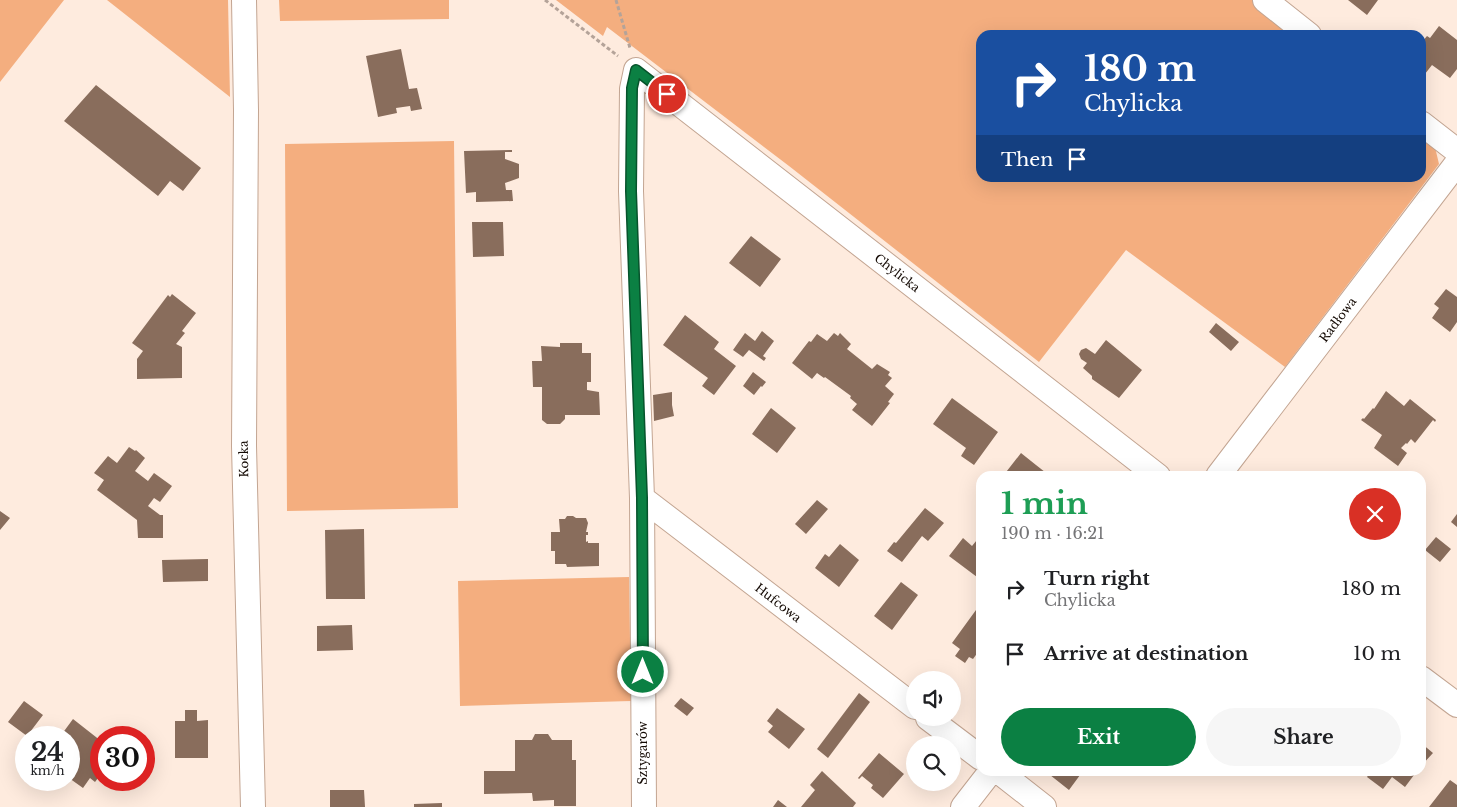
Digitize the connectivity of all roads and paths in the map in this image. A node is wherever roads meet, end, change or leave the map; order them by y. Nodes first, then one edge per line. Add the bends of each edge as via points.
1 (244, 0) edge
2 (545, 0) edge
3 (616, 0) edge
4 (1264, 0) edge
5 (1303, 30) edge
6 (636, 70) junction
7 (1426, 127) edge
8 (1457, 151) edge
9 (1457, 163) edge
10 (1152, 471) edge
11 (1222, 471) edge
12 (642, 498) junction
13 (1426, 682) edge
14 (906, 701) edge
15 (1457, 705) edge
16 (939, 726) edge
17 (976, 754) edge
18 (987, 776) edge
19 (1004, 776) edge
20 (253, 807) edge
21 (644, 807) edge
22 (963, 807) edge
23 (1044, 807) edge

1 - 20 street, Kocka via 244,446
2 - 6 path
3 - 6 path
4 - 5 street
6 - 10 street, Chylicka
6 - 12 street, Sztygarów via 632,88 631,191
7 - 8 street
9 - 11 street, Radłowa
12 - 14 street, Hufcowa
12 - 21 street, Sztygarów
13 - 15 street
16 - 17 street
18 - 22 street
19 - 23 street

